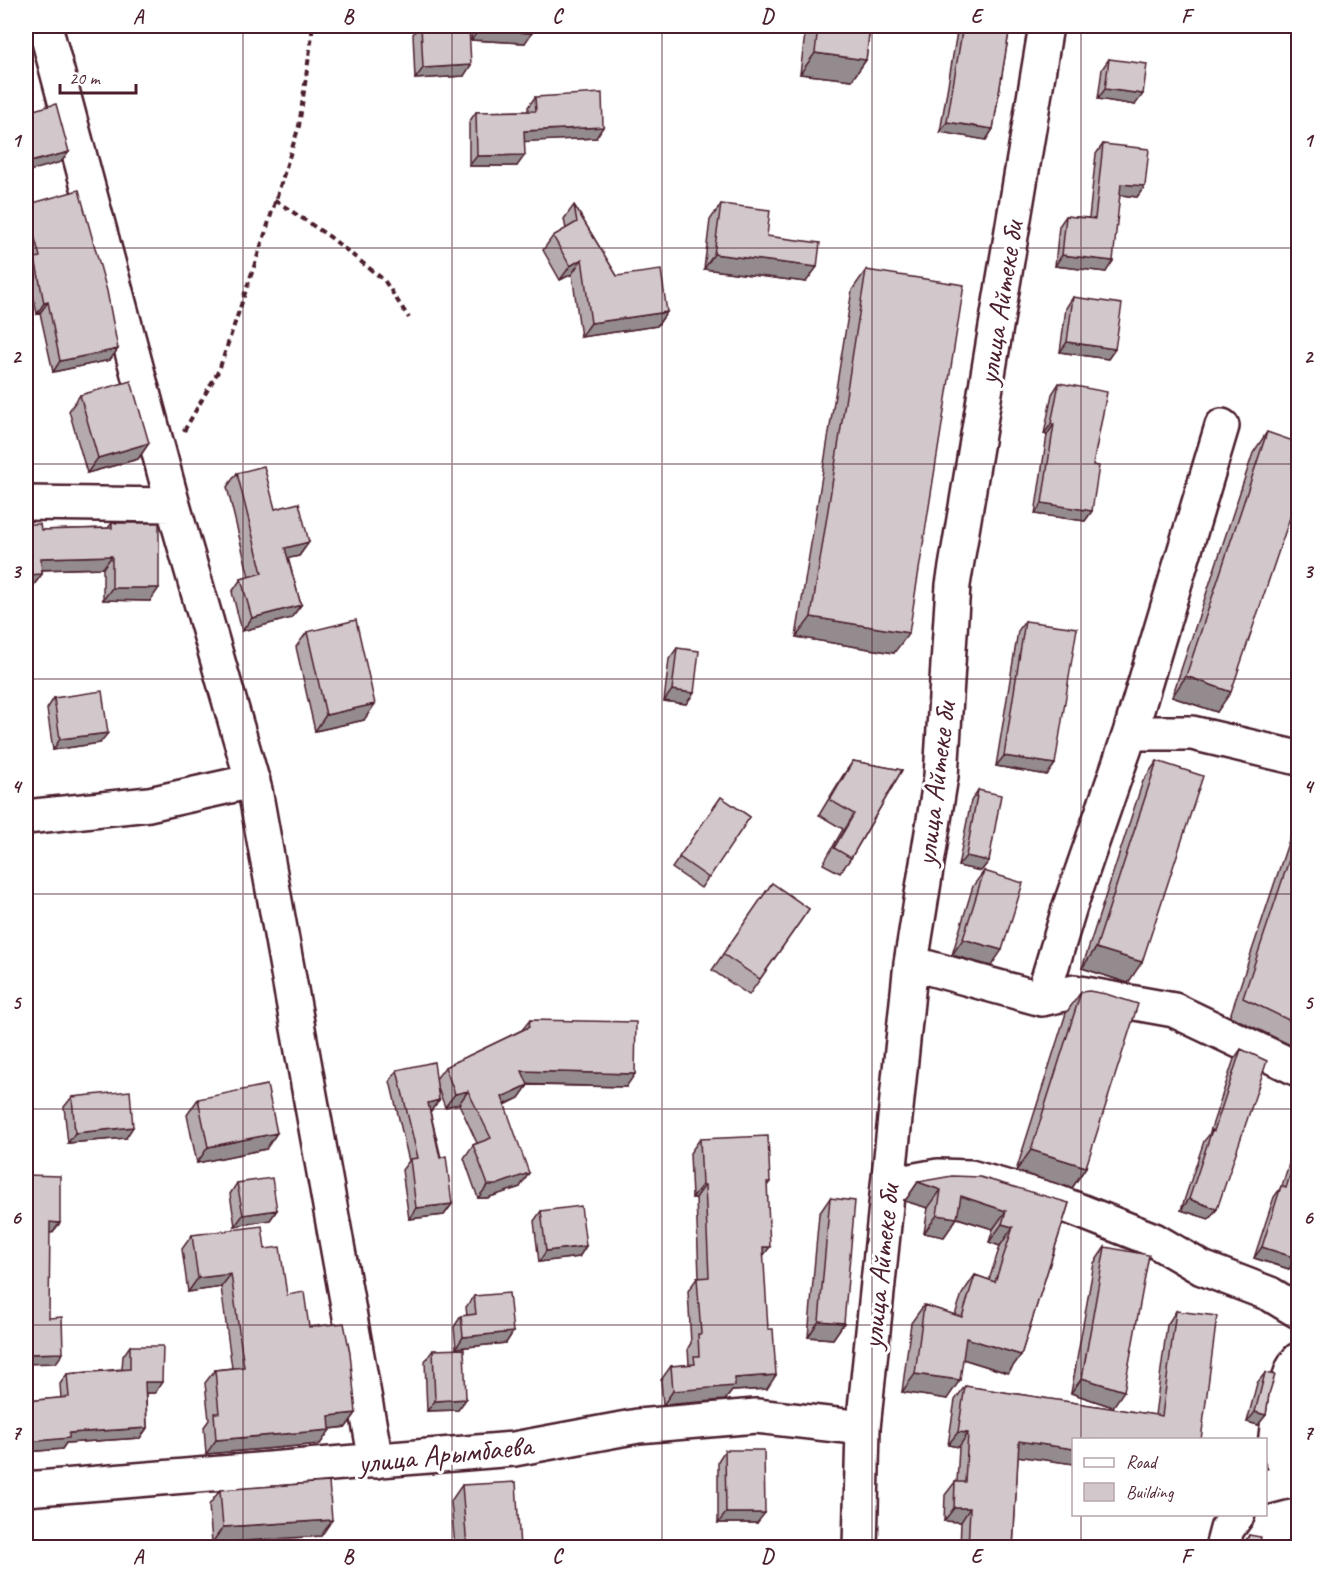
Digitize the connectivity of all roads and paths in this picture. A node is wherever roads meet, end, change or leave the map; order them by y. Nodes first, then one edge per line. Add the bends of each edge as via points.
1 (45, 26) edge
2 (312, 26) edge
3 (1046, 26) edge
4 (275, 201) junction
5 (410, 318) dead end
6 (1222, 426) dead end
7 (163, 468) junction
8 (26, 503) edge
9 (173, 505) junction
10 (1130, 733) junction
11 (1299, 758) edge
12 (254, 786) junction
13 (26, 817) edge
14 (911, 963) junction
15 (1042, 999) junction
16 (1299, 1069) edge
17 (888, 1185) junction
18 (1299, 1311) edge
19 (1299, 1360) edge
20 (863, 1428) junction
21 (376, 1461) junction
22 (1286, 1483) edge
23 (26, 1489) edge
24 (1237, 1516) edge
25 (860, 1548) edge
26 (1222, 1548) edge

1 - 7 street
2 - 4 path via 299,126
3 - 14 street, улица Айтеке би via 953,585 941,776
4 - 5 path via 330,237 384,280
4 - 7 path via 219,370
6 - 10 street
7 - 9 street
8 - 9 street
9 - 12 street
10 - 11 street via 1192,733
10 - 15 street
12 - 13 street via 148,804
12 - 21 street
14 - 15 street
14 - 17 street, улица Айтеке би
15 - 16 street via 1074,992 1174,1010
17 - 18 street via 938,1176 970,1178 1052,1200 1154,1240 1202,1268 1270,1294
17 - 20 street, улица Айтеке би
19 - 22 street via 1279,1410 1275,1445
20 - 21 street, улица Арымбаева via 756,1416 638,1426 514,1449
20 - 25 street, улица Айтеке би
21 - 23 street, улица Арымбаева
24 - 26 street via 1227,1529

